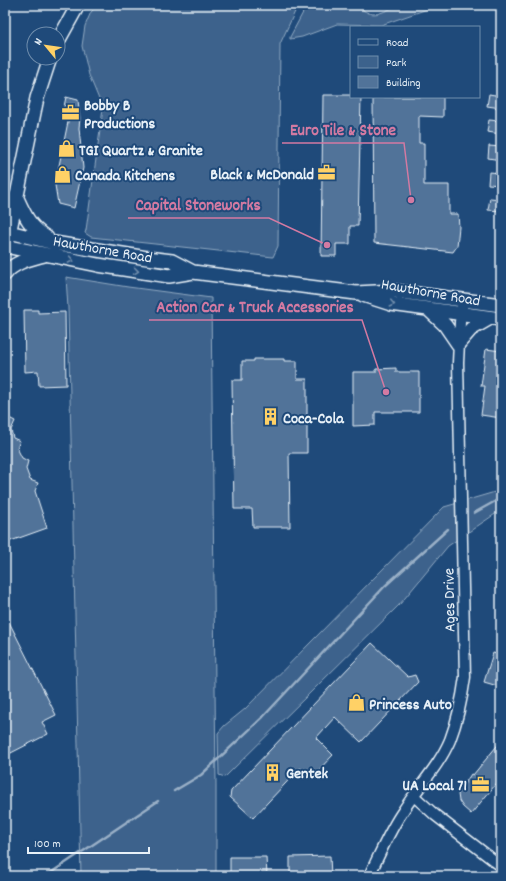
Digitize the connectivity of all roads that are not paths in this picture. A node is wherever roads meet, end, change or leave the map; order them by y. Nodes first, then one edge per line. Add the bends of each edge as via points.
1 (78, 5) edge
2 (66, 27) edge
3 (47, 66) edge
4 (20, 179) junction
5 (16, 196) junction
6 (5, 203) edge
7 (7, 231) edge
8 (54, 243) junction
9 (6, 246) edge
10 (45, 255) junction
11 (194, 272) junction
12 (5, 274) edge
13 (356, 293) junction
14 (463, 300) junction
15 (501, 305) edge
16 (428, 310) junction
17 (460, 314) junction
18 (495, 319) edge
19 (458, 344) junction
20 (414, 796) junction
21 (501, 866) edge
22 (369, 876) edge

1 - 2 main road
3 - 4 main road via 37,98
4 - 5 main road
4 - 6 main road
5 - 7 main road
5 - 8 main road via 29,223
7 - 8 main road, Hawthorne Road
7 - 9 main road
8 - 11 main road, Hawthorne Road via 172,261
9 - 10 main road, Hawthorne Road
10 -> 11 main road, Hawthorne Road via 169,276
10 - 12 main road via 17,263
11 - 13 main road, Hawthorne Road
13 - 14 main road, Hawthorne Road via 394,291
13 -> 16 main road, Hawthorne Road via 391,304
14 - 15 main road, Hawthorne Road
14 - 17 street, Ages Drive
16 - 17 main road, Hawthorne Road
16 - 19 main road via 445,325
17 - 18 main road, Hawthorne Road
17 - 19 street, Ages Drive
18 - 19 main road via 471,329
19 - 20 street, Ages Drive via 465,677 457,720 449,741
20 - 21 street
20 - 22 street, Ages Drive via 402,811

